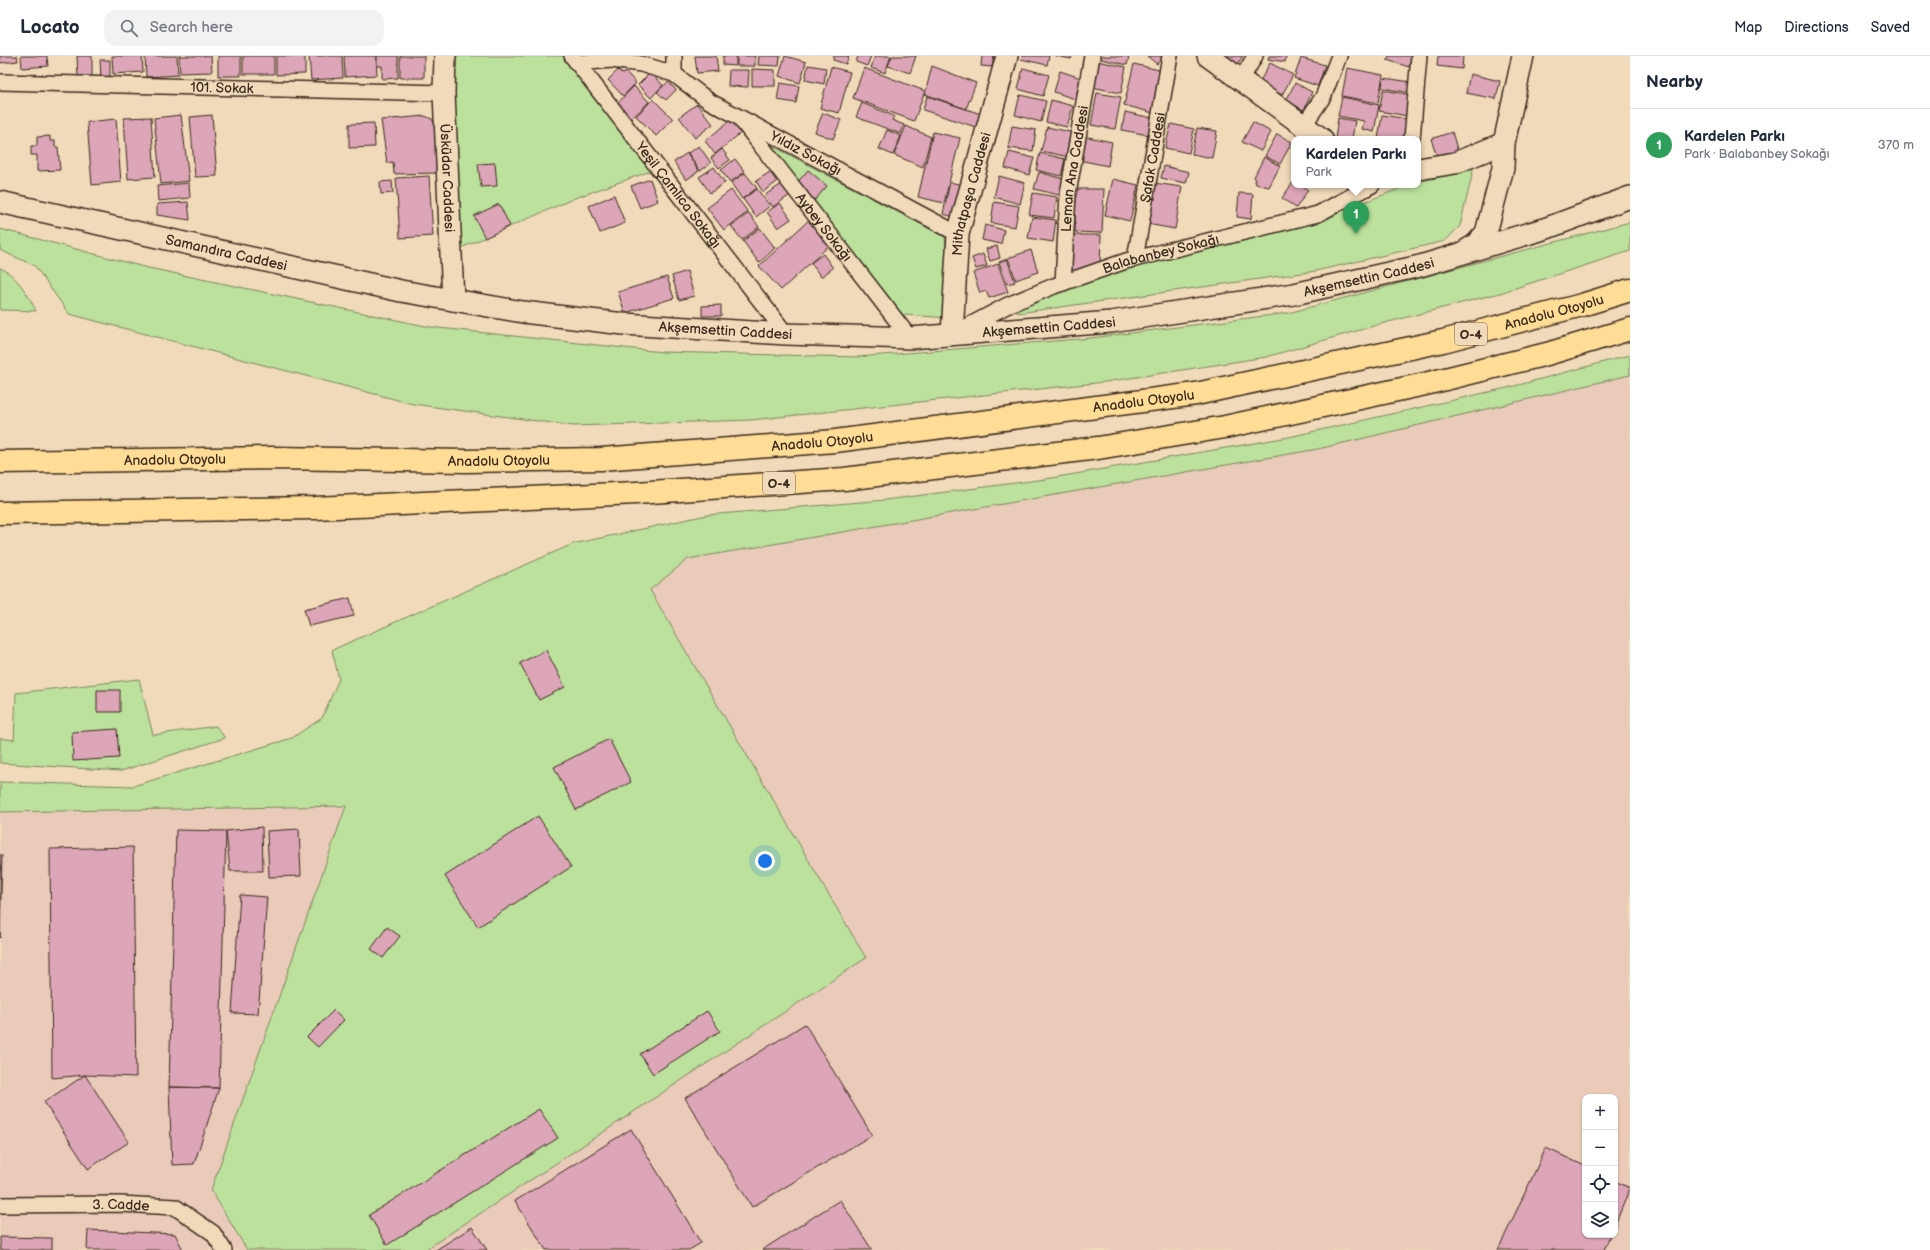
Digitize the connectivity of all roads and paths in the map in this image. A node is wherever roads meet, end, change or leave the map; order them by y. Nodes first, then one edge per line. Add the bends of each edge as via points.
1 (445, 56) edge
2 (674, 56) edge
3 (1007, 56) edge
4 (1092, 56) edge
5 (1170, 56) edge
6 (1208, 56) edge
7 (1255, 56) edge
8 (1339, 56) edge
9 (1419, 56) edge
10 (1523, 56) edge
11 (574, 59) edge
12 (674, 74) junction
13 (1241, 80) junction
14 (0, 82) edge
15 (444, 93) junction
16 (739, 117) junction
17 (1304, 125) junction
18 (1318, 136) edge
19 (1412, 136) edge
20 (1504, 143) junction
21 (1421, 169) edge
22 (1366, 188) edge
23 (1630, 197) edge
24 (0, 202) edge
25 (958, 234) junction
26 (1459, 254) junction
27 (1135, 259) junction
28 (1630, 278) edge
29 (1063, 283) junction
30 (1630, 290) edge
31 (454, 300) junction
32 (1630, 329) edge
33 (786, 334) junction
34 (952, 334) junction
35 (1630, 334) edge
36 (910, 338) junction
37 (1547, 354) junction
38 (1309, 370) junction
39 (0, 462) edge
40 (0, 513) edge
41 (0, 1205) edge
42 (224, 1250) edge

1 - 15 main road, Üsküdar Caddesi
2 - 12 street
3 - 25 main road, Mithatpaşa Caddesi
4 - 29 street, Leman Ana Caddesi via 1068,194
5 - 27 street, Şafak Caddesi
6 - 13 main road
7 - 13 street
8 - 17 street via 1323,97
9 - 19 street
10 - 20 main road
11 - 12 street via 641,64
11 - 33 street, Yeşil Çamlıca Sokağı
12 - 16 street, Yıldız Sokağı via 709,101
13 - 17 main road
14 - 15 street, 101. Sokak
15 - 31 main road, Üsküdar Caddesi
16 - 25 street, Yıldız Sokağı
16 - 36 street, Aybey Sokağı
17 - 18 main road
20 - 21 main road via 1455,163
20 - 26 main road via 1503,168 1486,233 1474,245
22 - 27 street, Balabanbey Sokağı via 1318,214
23 - 26 main road, Akşemsettin Caddesi via 1547,228
24 - 31 main road, Samandıra Caddesi via 401,291
25 - 34 main road, Mithatpaşa Caddesi
26 - 34 main road, Akşemsettin Caddesi via 1420,266 1294,294 1111,322
27 - 29 street, Balabanbey Sokağı
28 - 38 highway
29 - 34 street, Balabanbey Sokağı via 1008,305
30 - 38 highway, Anadolu Otoyolu / O-4 via 1443,341
31 - 33 main road, Akşemsettin Caddesi via 523,312 624,324
32 - 37 highway, O-4
33 - 36 main road, Akşemsettin Caddesi
34 - 36 main road, Akşemsettin Caddesi
35 - 37 highway
37 - 40 highway, O-4 via 1425,384 1225,427 1098,448 844,480 323,508
38 - 39 highway, Anadolu Otoyolu / O-4 via 1196,394 835,441 602,458 466,461 274,458
41 - 42 street, 3. Cadde via 120,1204 175,1207 213,1233

